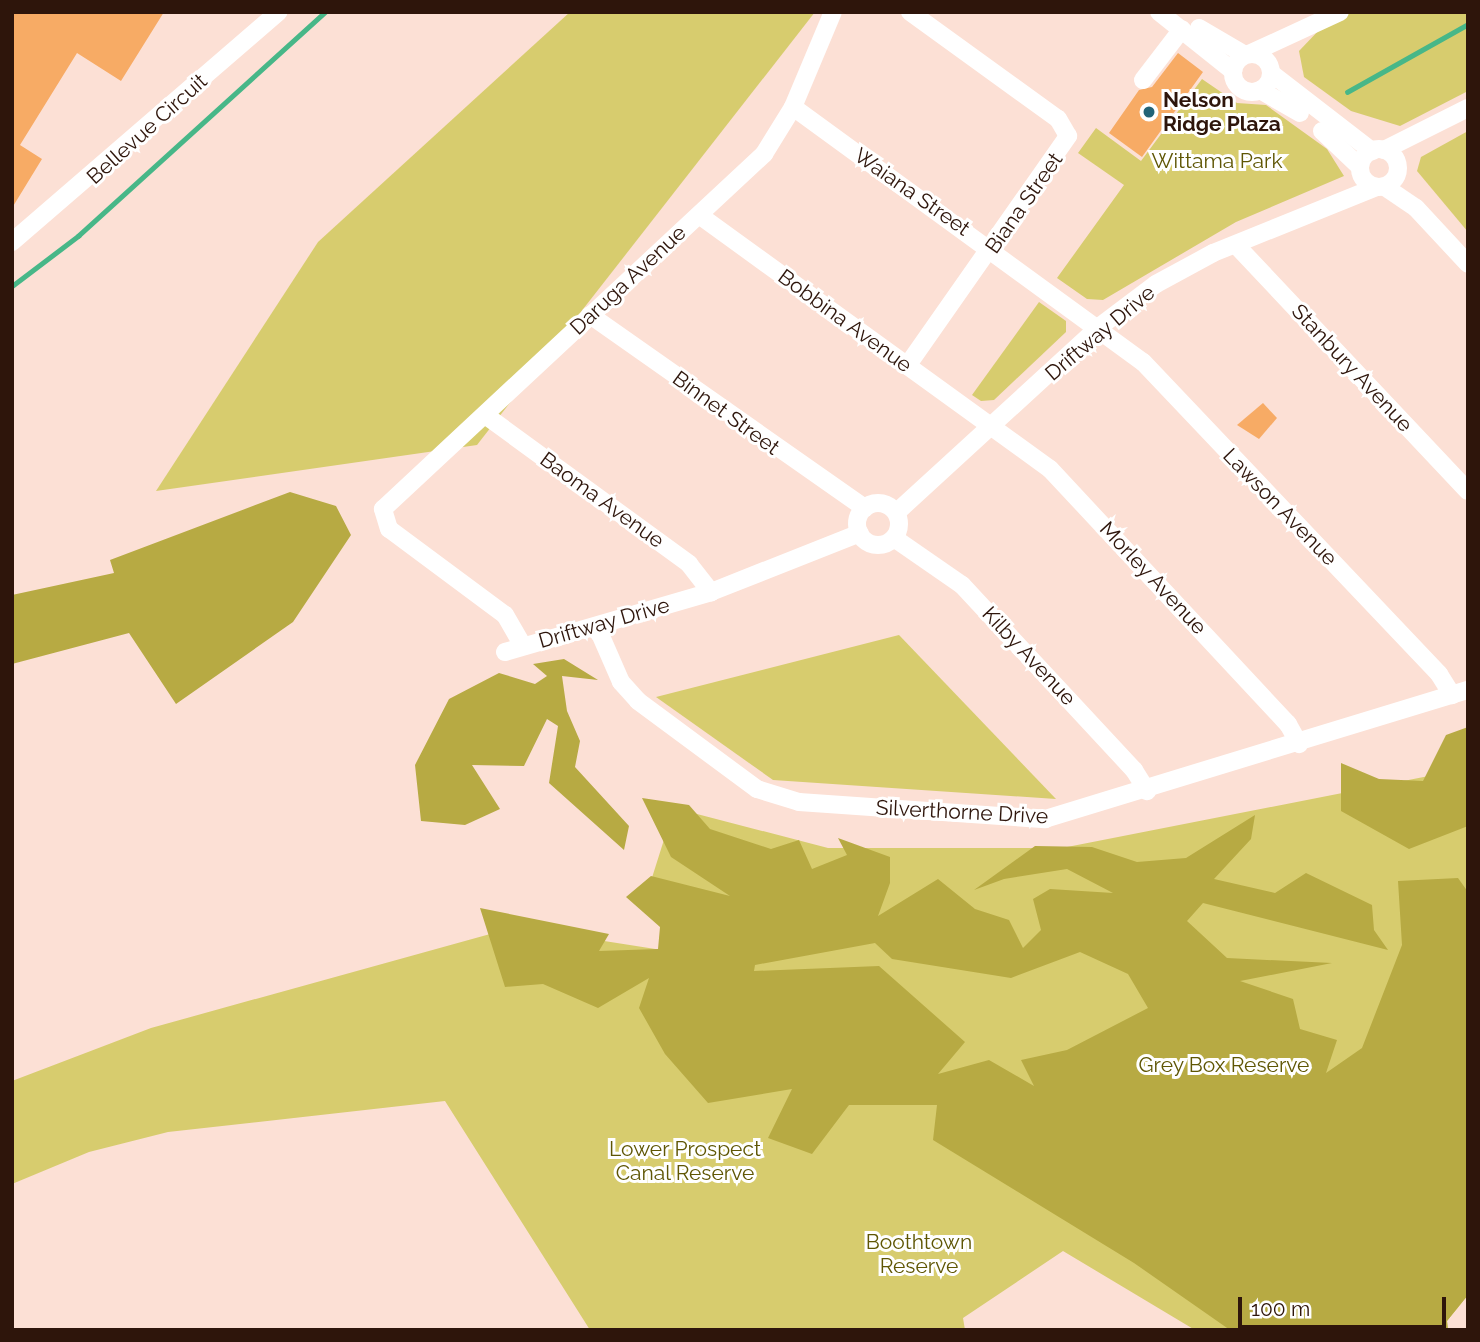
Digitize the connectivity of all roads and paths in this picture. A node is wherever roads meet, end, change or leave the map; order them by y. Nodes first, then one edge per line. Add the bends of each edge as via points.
1 (278, 12) edge
2 (833, 12) edge
3 (1159, 12) edge
4 (1340, 12) edge
5 (919, 15) edge
6 (1179, 21) edge
7 (1304, 32) junction
8 (1247, 54) junction
9 (1233, 71) junction
10 (1271, 73) junction
11 (1143, 80) dead end
12 (1260, 90) junction
13 (793, 107) junction
14 (1468, 108) edge
15 (1445, 121) junction
16 (1378, 150) junction
17 (1397, 169) junction
18 (1360, 171) junction
19 (1380, 187) junction
20 (1334, 201) junction
21 (699, 215) junction
22 (12, 242) edge
23 (1237, 245) junction
24 (990, 247) junction
25 (1468, 249) edge
26 (1468, 264) edge
27 (590, 315) junction
28 (1100, 327) junction
29 (907, 366) junction
30 (485, 415) junction
31 (992, 427) junction
32 (1468, 491) edge
33 (864, 508) junction
34 (897, 512) junction
35 (860, 533) junction
36 (894, 538) junction
37 (711, 592) junction
38 (597, 627) junction
39 (523, 646) junction
40 (505, 652) dead end
41 (1460, 692) edge
42 (1299, 744) junction
43 (1147, 791) junction

1 - 22 street, Bellevue Circuit
2 - 13 street, Daruga Avenue
3 - 6 street
4 - 7 street
5 - 24 street, Biana Street via 1068,128 1065,145
6 - 8 street
6 - 9 street
6 - 11 street
7 - 8 street
7 - 10 street
8 - 9 street
8 - 10 street via 1264,58
9 - 12 street via 1243,90
10 - 12 street
10 - 16 street
12 - 18 street via 1288,104
13 - 21 street, Daruga Avenue via 764,154
13 - 24 street, Waiana Street
14 - 15 street
15 - 16 street
15 - 17 street
16 - 17 street
16 - 18 street, Driftway Drive
17 - 19 street
17 - 25 street
18 - 19 street
18 - 20 street, Driftway Drive
19 - 20 street, Driftway Drive
19 - 26 street via 1416,208
20 - 23 street, Driftway Drive
21 - 27 street, Daruga Avenue
21 - 29 street, Bobbina Avenue
23 - 28 street, Driftway Drive via 1156,284
23 - 32 street, Stanbury Avenue
24 - 28 street, Waiana Street
24 - 29 street, Biana Street
27 - 30 street, Daruga Avenue
27 - 33 street, Binnet Street
28 - 31 street, Driftway Drive
28 - 41 street, Lawson Avenue via 1143,362
29 - 31 street, Bobbina Avenue
30 - 37 street, Baoma Avenue via 689,564
30 - 39 street, Daruga Avenue via 390,500 381,516 389,529 505,615
31 - 34 street, Driftway Drive
31 - 42 street, Morley Avenue via 1064,482 1289,724
33 - 34 street via 884,503
33 - 35 street
34 - 36 street
35 - 36 street via 875,544
35 - 37 street, Driftway Drive
36 - 43 street, Kilby Avenue via 962,585 1134,770
37 - 38 street, Driftway Drive
38 - 39 street, Driftway Drive
38 - 43 street, Silverthorne Drive via 621,682 638,701 775,797 1045,819
39 - 40 street, Driftway Drive
41 - 42 street, Silverthorne Drive
42 - 43 street, Silverthorne Drive

